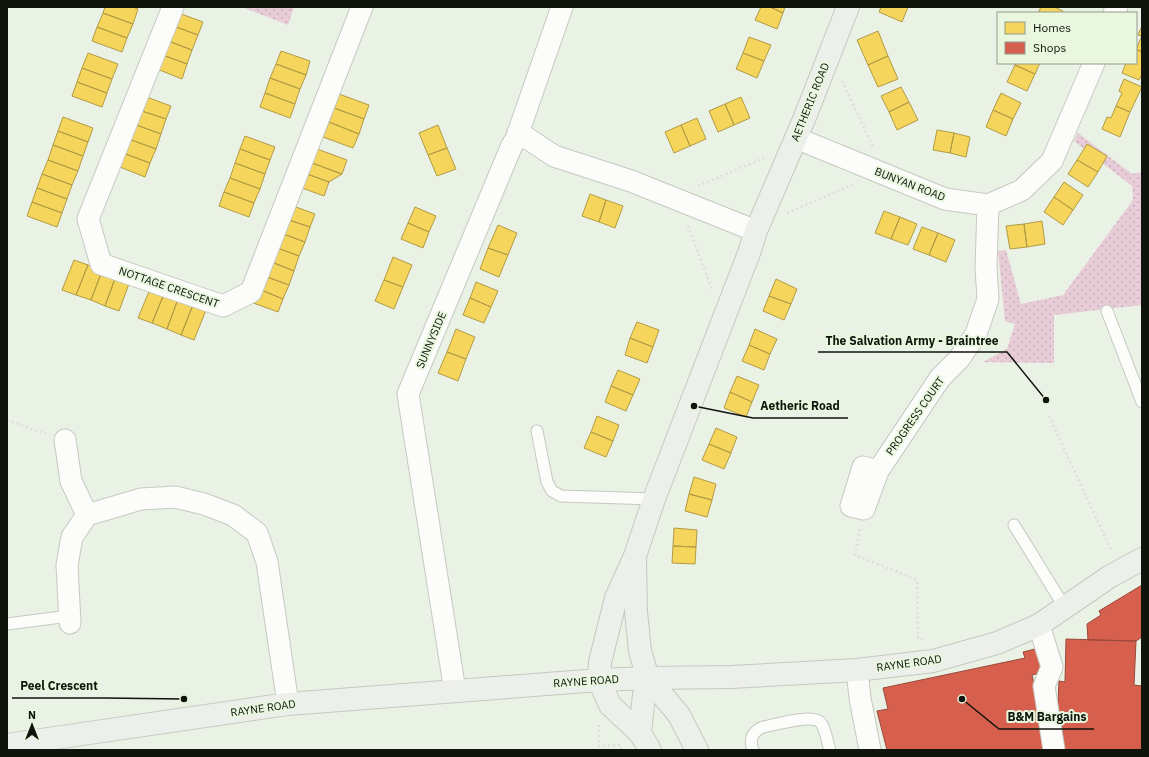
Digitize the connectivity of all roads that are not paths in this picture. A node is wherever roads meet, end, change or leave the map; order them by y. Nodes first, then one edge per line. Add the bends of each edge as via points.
1 (172, 7) edge
2 (362, 7) edge
3 (562, 7) edge
4 (848, 7) edge
5 (1094, 64) edge
6 (518, 132) junction
7 (792, 147) junction
8 (988, 205) junction
9 (760, 222) junction
10 (1107, 311) dead end
11 (1142, 402) edge
12 (537, 431) dead end
13 (66, 440) road end
14 (654, 499) junction
15 (864, 509) road end
16 (88, 515) junction
17 (1014, 526) dead end
18 (635, 556) junction
19 (1142, 559) edge
20 (1065, 608) junction
21 (70, 619) joint
22 (7, 624) edge
23 (1039, 625) junction
24 (858, 670) junction
25 (648, 678) junction
26 (599, 680) junction
27 (455, 691) junction
28 (288, 704) junction
29 (645, 741) edge
30 (7, 745) edge
31 (697, 750) edge
32 (753, 750) edge
33 (830, 750) edge
34 (870, 750) edge
35 (1054, 750) edge

1 - 2 street, NOTTAGE CRESCENT via 88,219 101,264 223,306 251,292
3 - 6 street, SUNNYSIDE
4 - 7 main road, AETHERIC ROAD
5 - 8 street via 1052,161 1022,190
6 - 9 street via 554,156 685,202
6 - 27 street, SUNNYSIDE via 408,394
7 - 8 street, BUNYAN ROAD via 871,169 945,199
7 - 9 main road, AETHERIC ROAD
8 - 15 street, PROGRESS COURT via 988,299 976,334 959,359 940,378 878,470 864,467 851,506
9 - 14 main road, AETHERIC ROAD
10 - 11 lane
12 - 14 lane via 547,482 556,494 570,497
13 - 16 street via 71,481
14 - 18 main road, AETHERIC ROAD
16 - 21 street via 72,537 66,565
16 - 28 street via 141,499 175,497 233,515 257,534 267,562
17 - 20 lane
18 - 25 main road, AETHERIC ROAD via 640,651
18 - 26 main road, AETHERIC ROAD via 616,598 600,662
19 - 20 main road, RAYNE ROAD via 1109,577
20 - 23 main road, RAYNE ROAD
21 - 22 lane
23 - 24 main road, RAYNE ROAD via 997,643 933,661
23 - 35 street via 1052,668 1044,686
24 - 25 main road, RAYNE ROAD via 731,677
24 - 34 street
25 - 26 main road, RAYNE ROAD
25 - 29 main road via 644,695
25 - 31 main road via 679,715
26 - 27 main road, RAYNE ROAD
26 - 29 main road via 610,705
27 - 28 main road, RAYNE ROAD
28 - 30 main road, RAYNE ROAD
32 - 33 lane via 752,736 756,730 808,718 820,722

